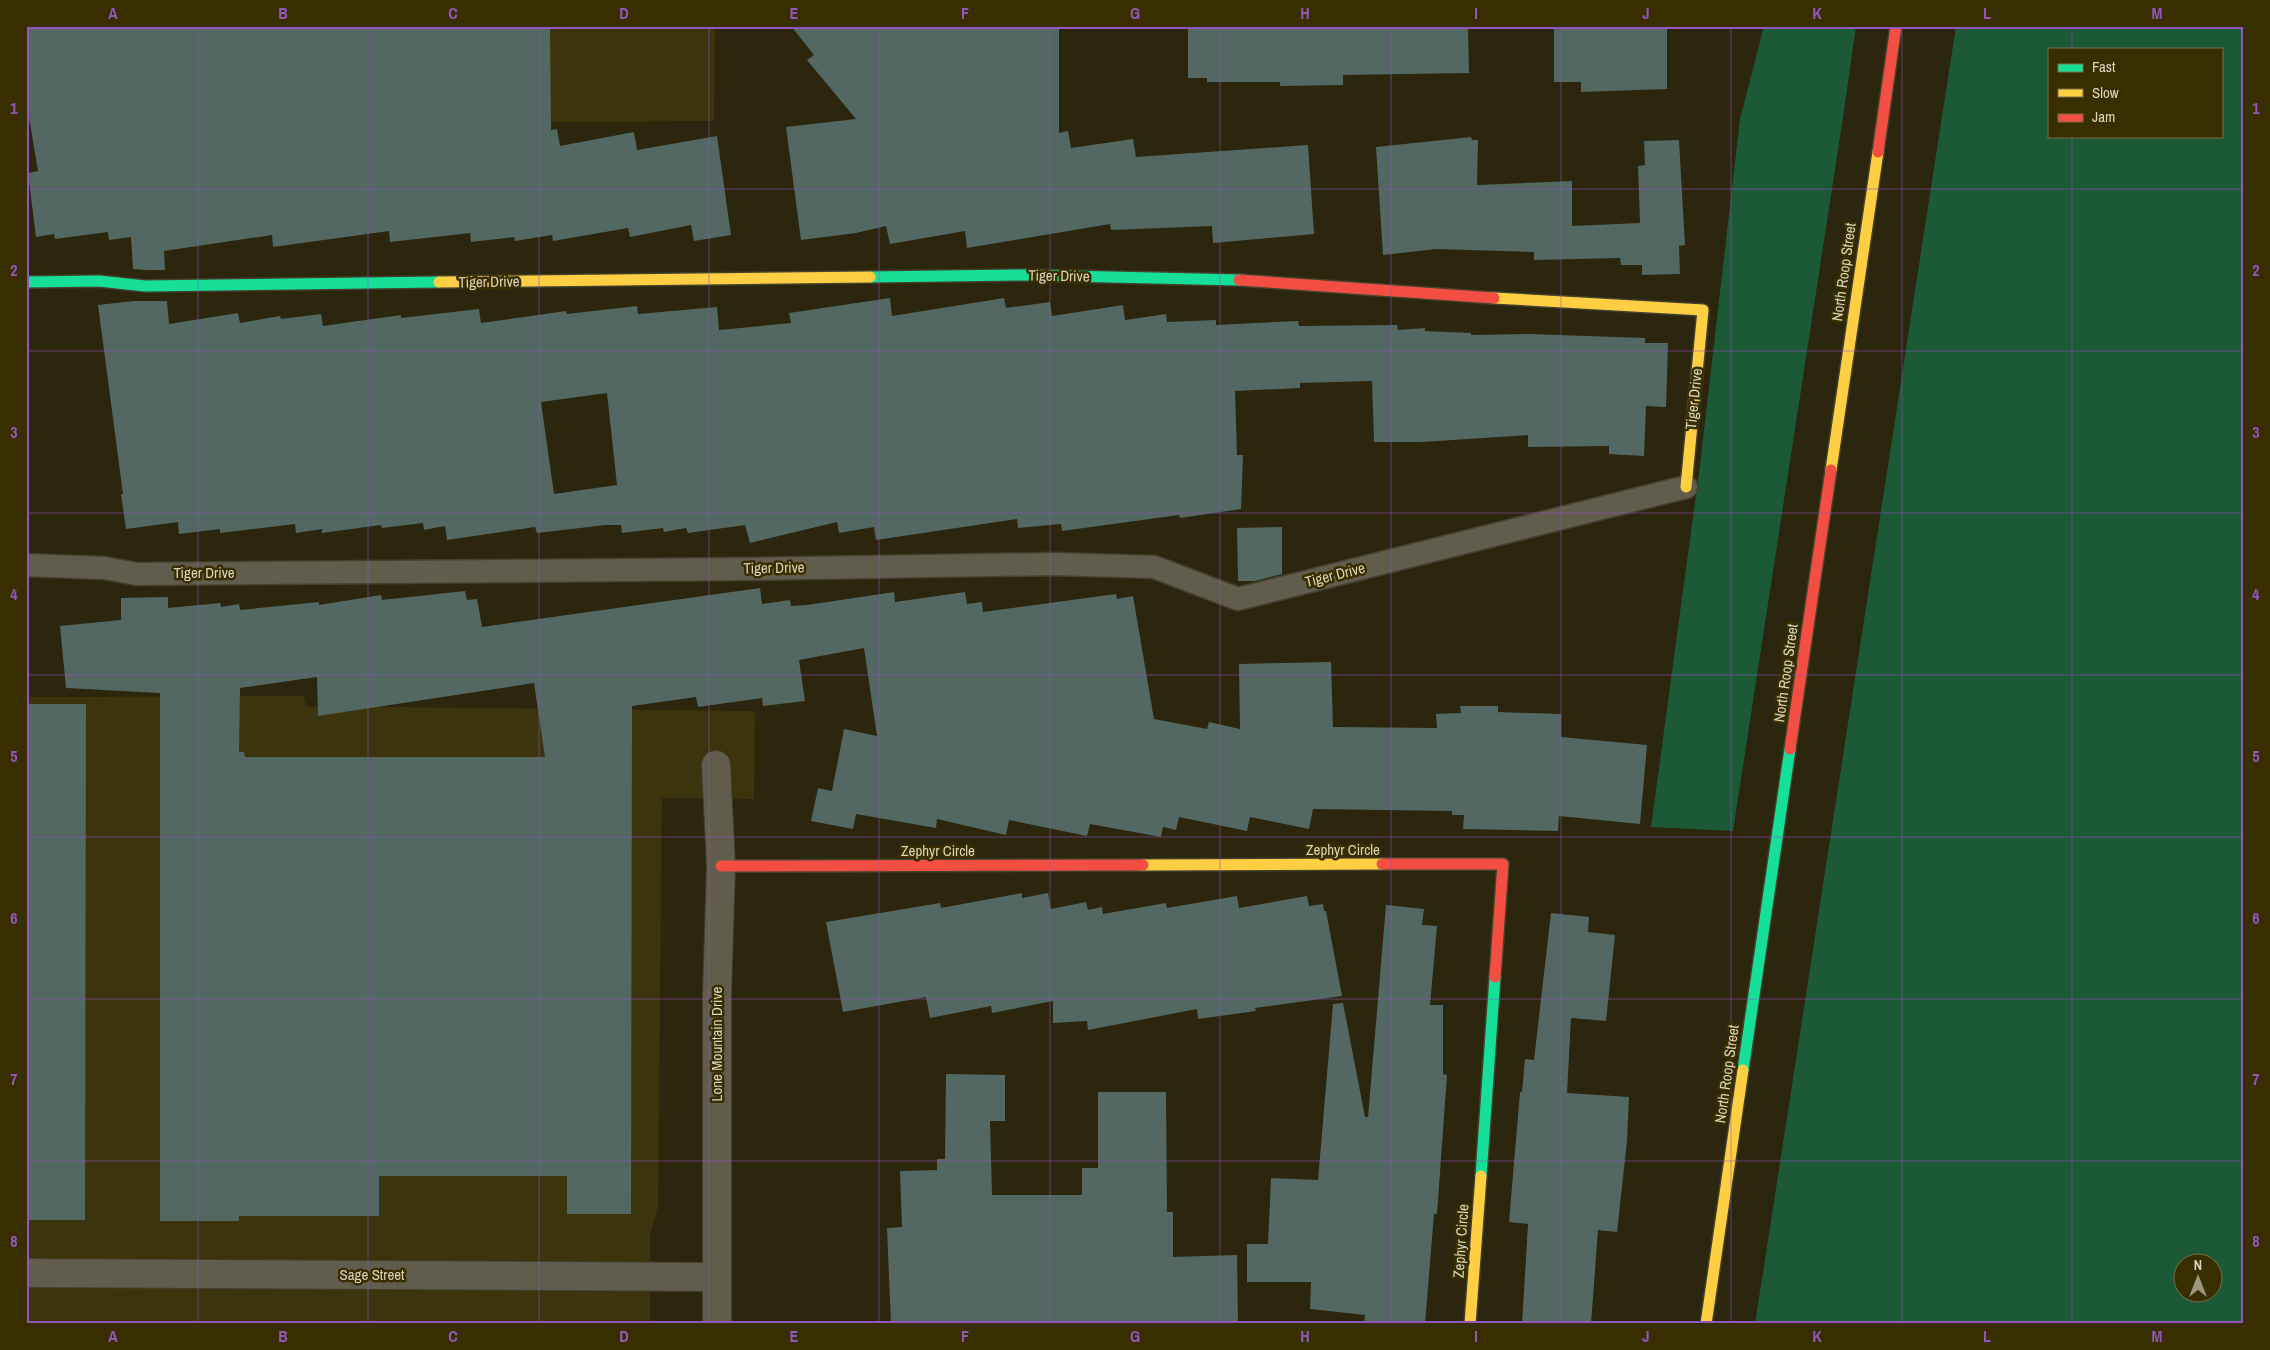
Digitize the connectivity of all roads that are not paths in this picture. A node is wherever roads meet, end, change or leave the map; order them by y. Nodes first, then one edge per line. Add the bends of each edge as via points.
1 (1896, 26) edge
2 (26, 282) edge
3 (1686, 487) joint
4 (26, 566) edge
5 (716, 765) dead end
6 (721, 866) junction
7 (26, 1273) edge
8 (717, 1276) junction
9 (717, 1324) edge
10 (1470, 1324) edge
11 (1706, 1324) edge

1 - 11 street, North Roop Street
2 - 3 street, Tiger Drive via 99,281 145,286 1024,275 1210,278 1561,304 1703,310
3 - 4 lane, Tiger Drive via 1238,599 1154,567 1065,564 147,574 104,568
5 - 6 street, Lone Mountain Drive
6 - 8 street, Lone Mountain Drive via 717,994
6 - 10 street, Zephyr Circle via 1503,864
7 - 8 street, Sage Street
8 - 9 street, Lone Mountain Drive

